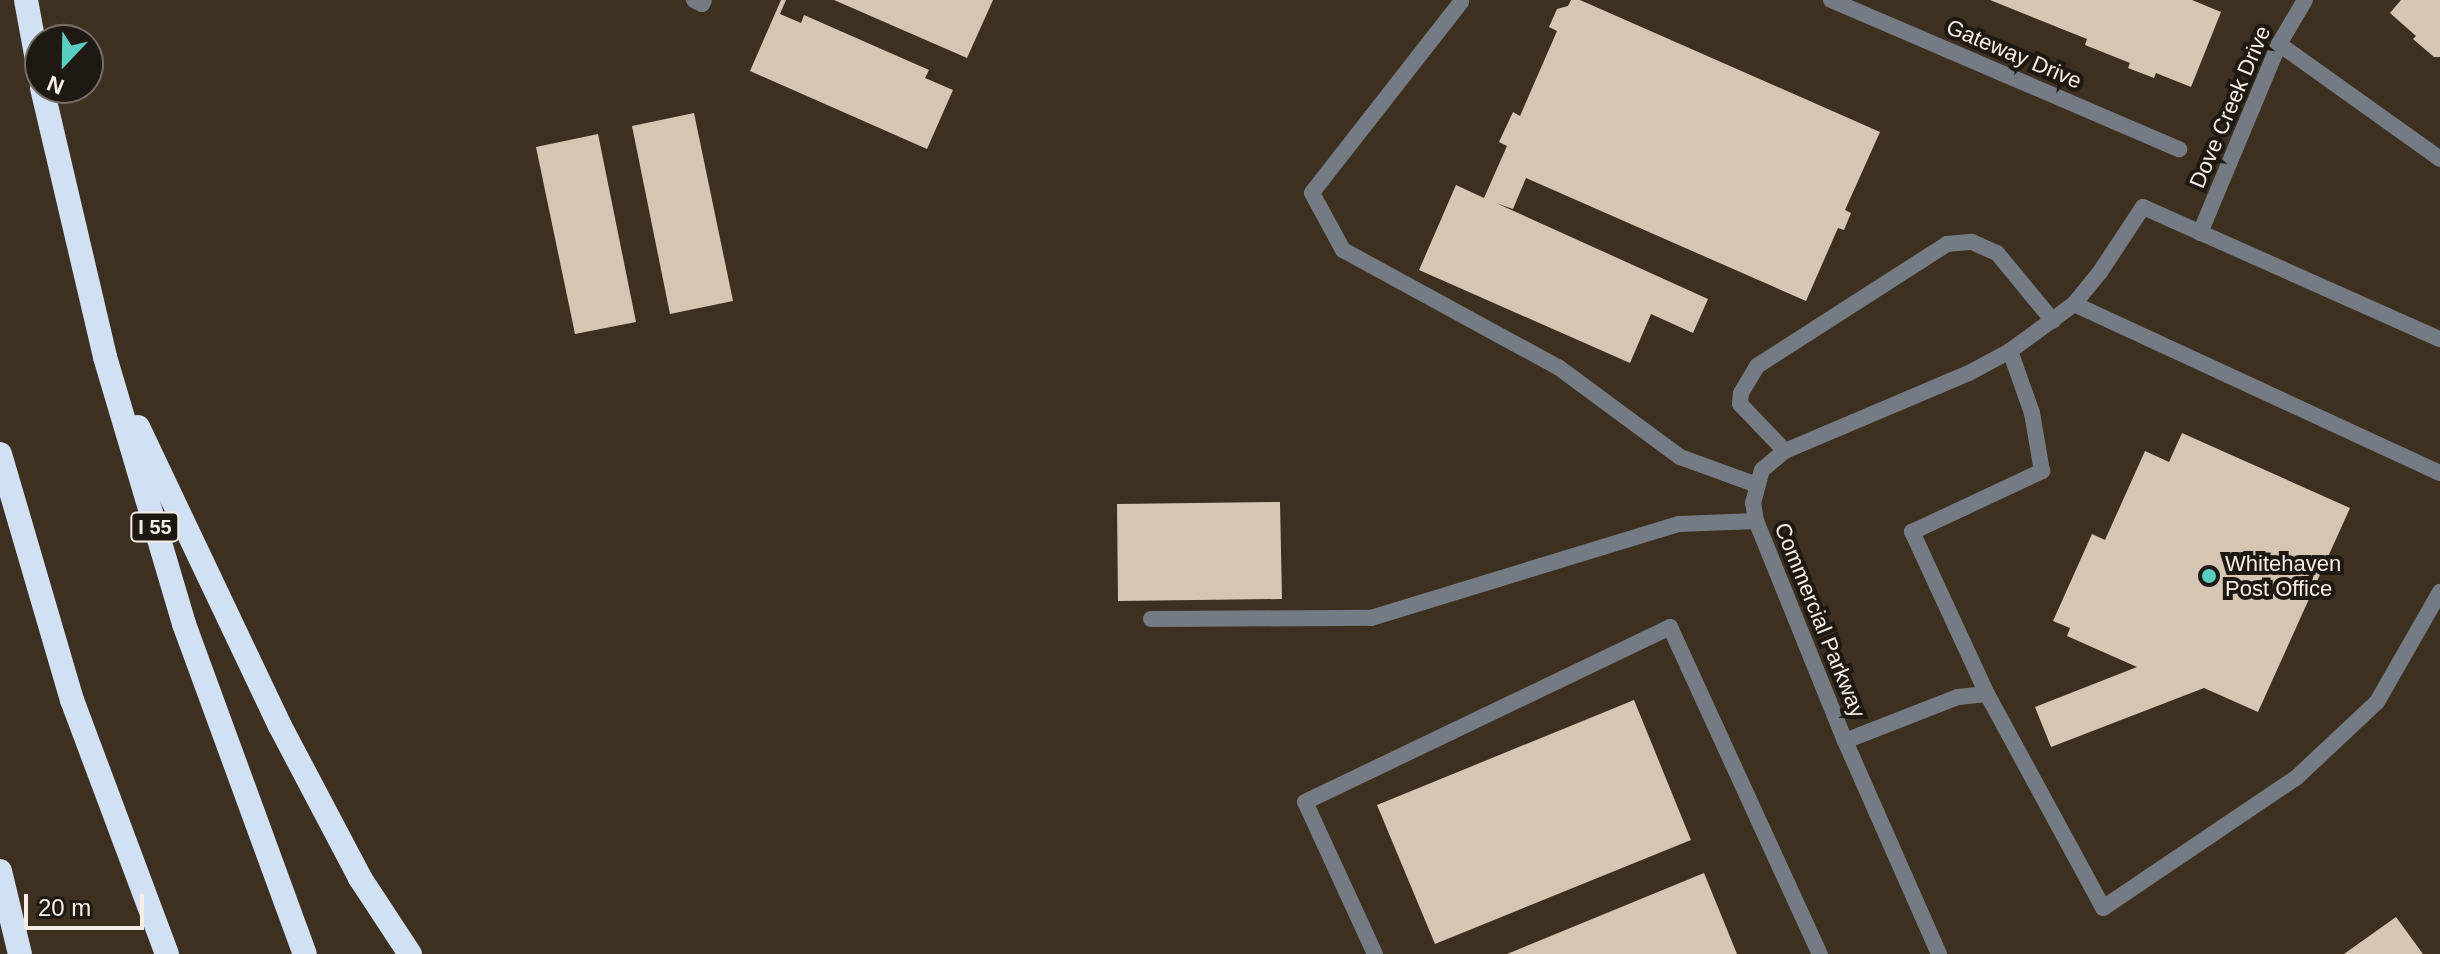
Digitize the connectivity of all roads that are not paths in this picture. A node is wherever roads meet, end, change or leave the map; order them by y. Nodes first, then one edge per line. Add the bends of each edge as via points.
1 (26, 0) edge
2 (1831, 0) edge
3 (2305, 0) edge
4 (1461, 2) dead end
5 (30, 24) edge
6 (2279, 44) junction
7 (46, 104) edge
8 (2179, 149) dead end
9 (2440, 159) edge
10 (2200, 233) junction
11 (2074, 304) junction
12 (2053, 321) junction
13 (2440, 339) edge
14 (2010, 351) junction
15 (105, 357) junction
16 (1785, 451) junction
17 (0, 454) edge
18 (2440, 473) edge
19 (1757, 485) junction
20 (1756, 521) junction
21 (2440, 592) edge
22 (1151, 619) dead end
23 (1987, 694) junction
24 (1845, 741) junction
25 (0, 871) edge
26 (20, 954) edge
27 (167, 954) edge
28 (305, 954) edge
29 (410, 954) edge
30 (1375, 954) edge
31 (1820, 954) edge
32 (1939, 954) edge

1 - 5 highway
2 - 8 street, Gateway Drive
3 - 6 street, Dove Creek Drive
4 - 19 street via 1312,193 1343,250 1558,367 1680,457
6 - 9 street
6 - 10 street, Dove Creek Drive
7 - 15 highway, I 55
10 - 11 street via 2143,207
10 - 13 street
11 - 12 street
11 - 18 street
12 - 14 street
12 - 16 street via 1997,253 1972,242 1947,244 1757,366 1740,404
14 - 16 street
14 - 23 street via 2032,413 2042,471 1912,532
15 - 28 highway, I 55 via 184,624
15 - 29 highway via 280,726 360,878
16 - 19 street via 1762,470
17 - 27 highway via 72,700
19 - 20 street, Commercial Parkway
20 - 22 street via 1679,524 1371,618
20 - 24 street, Commercial Parkway
21 - 23 street via 2377,702 2296,778 2103,908
23 - 24 street via 1958,697
24 - 32 street, Commercial Parkway
25 - 26 highway
30 - 31 street via 1305,802 1670,627

